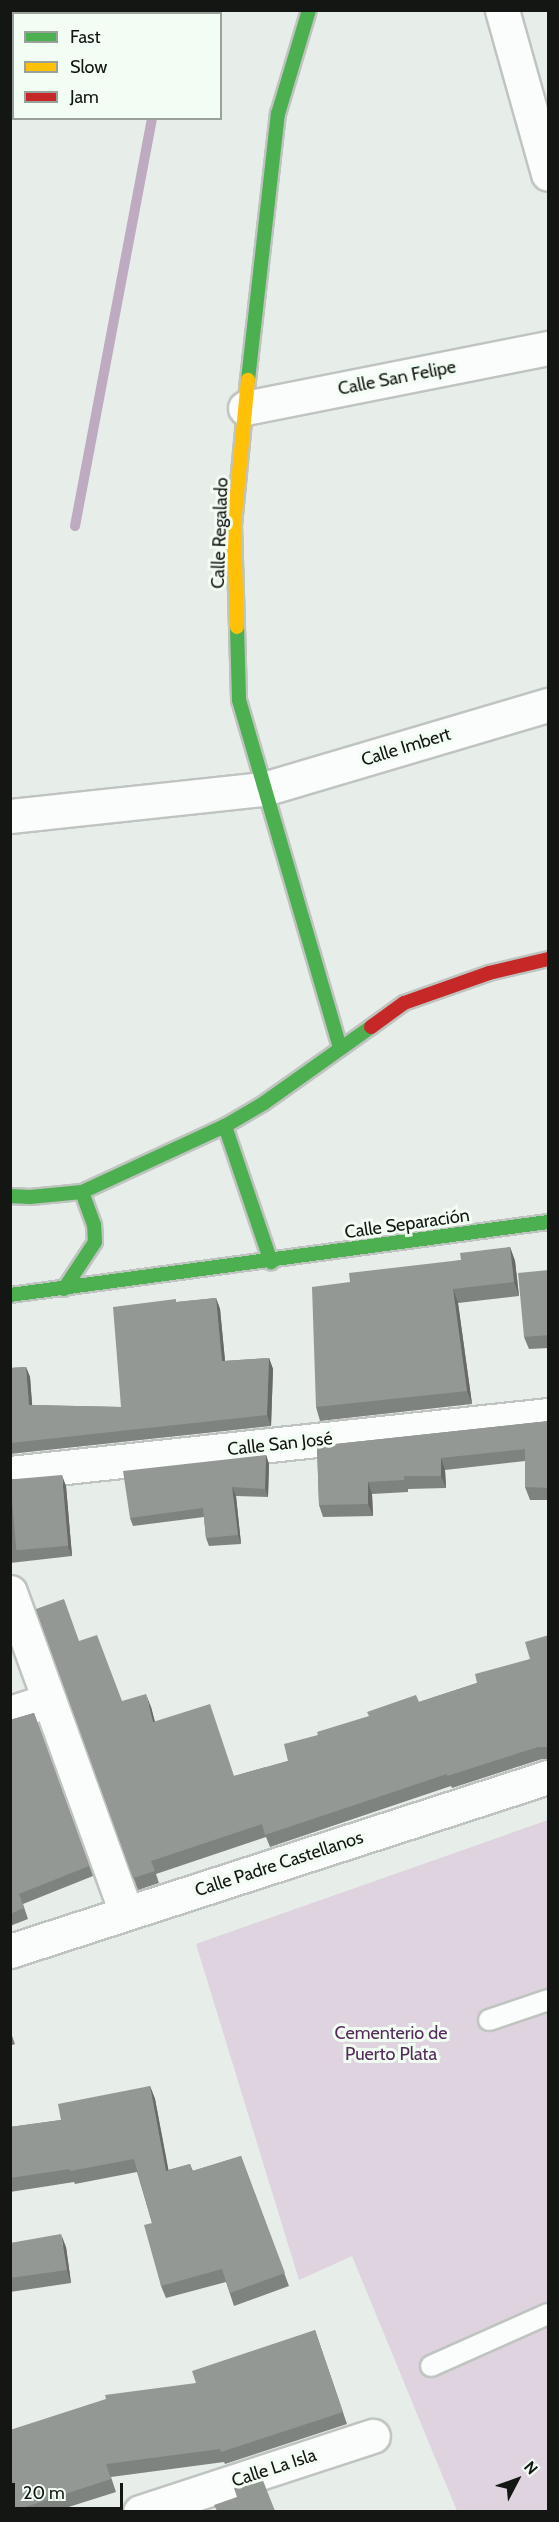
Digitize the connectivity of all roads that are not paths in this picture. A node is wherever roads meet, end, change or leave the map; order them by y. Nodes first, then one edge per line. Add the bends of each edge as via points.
1 (309, 10) edge
2 (502, 10) edge
3 (549, 174) edge
4 (549, 348) edge
5 (245, 408) junction
6 (549, 705) edge
7 (264, 789) junction
8 (10, 816) edge
9 (549, 959) edge
10 (340, 1048) junction
11 (225, 1126) junction
12 (82, 1192) junction
13 (10, 1196) edge
14 (549, 1222) edge
15 (271, 1262) junction
16 (64, 1289) junction
17 (10, 1295) edge
18 (549, 1415) edge
19 (10, 1473) edge
20 (10, 1592) edge
21 (50, 1700) junction
22 (10, 1713) edge
23 (549, 1777) edge
24 (126, 1913) junction
25 (10, 1951) edge
26 (549, 2000) edge
27 (489, 2020) dead end
28 (549, 2314) edge
29 (431, 2366) dead end
30 (373, 2436) dead end
31 (140, 2511) edge

1 - 5 street, Calle Regalado via 278,114
2 - 3 street
4 - 5 street, Calle San Felipe
5 - 7 street, Calle Regalado via 234,525 239,700
6 - 7 street, Calle Imbert
7 - 8 street, Calle Imbert
7 - 10 street, Calle Regalado
9 - 10 street via 489,973 404,1003
10 - 11 street
11 - 12 street
11 - 15 street
12 - 13 street
12 - 16 street via 94,1225 95,1242
14 - 15 street, Calle Separación
15 - 16 street, Calle Separación
16 - 17 street, Calle Separación
18 - 19 street, Calle San José
20 - 21 street
21 - 22 street
21 - 24 street
23 - 24 street, Calle Padre Castellanos
24 - 25 street, Calle Padre Castellanos
26 - 27 lane
28 - 29 lane
30 - 31 street, Calle La Isla

